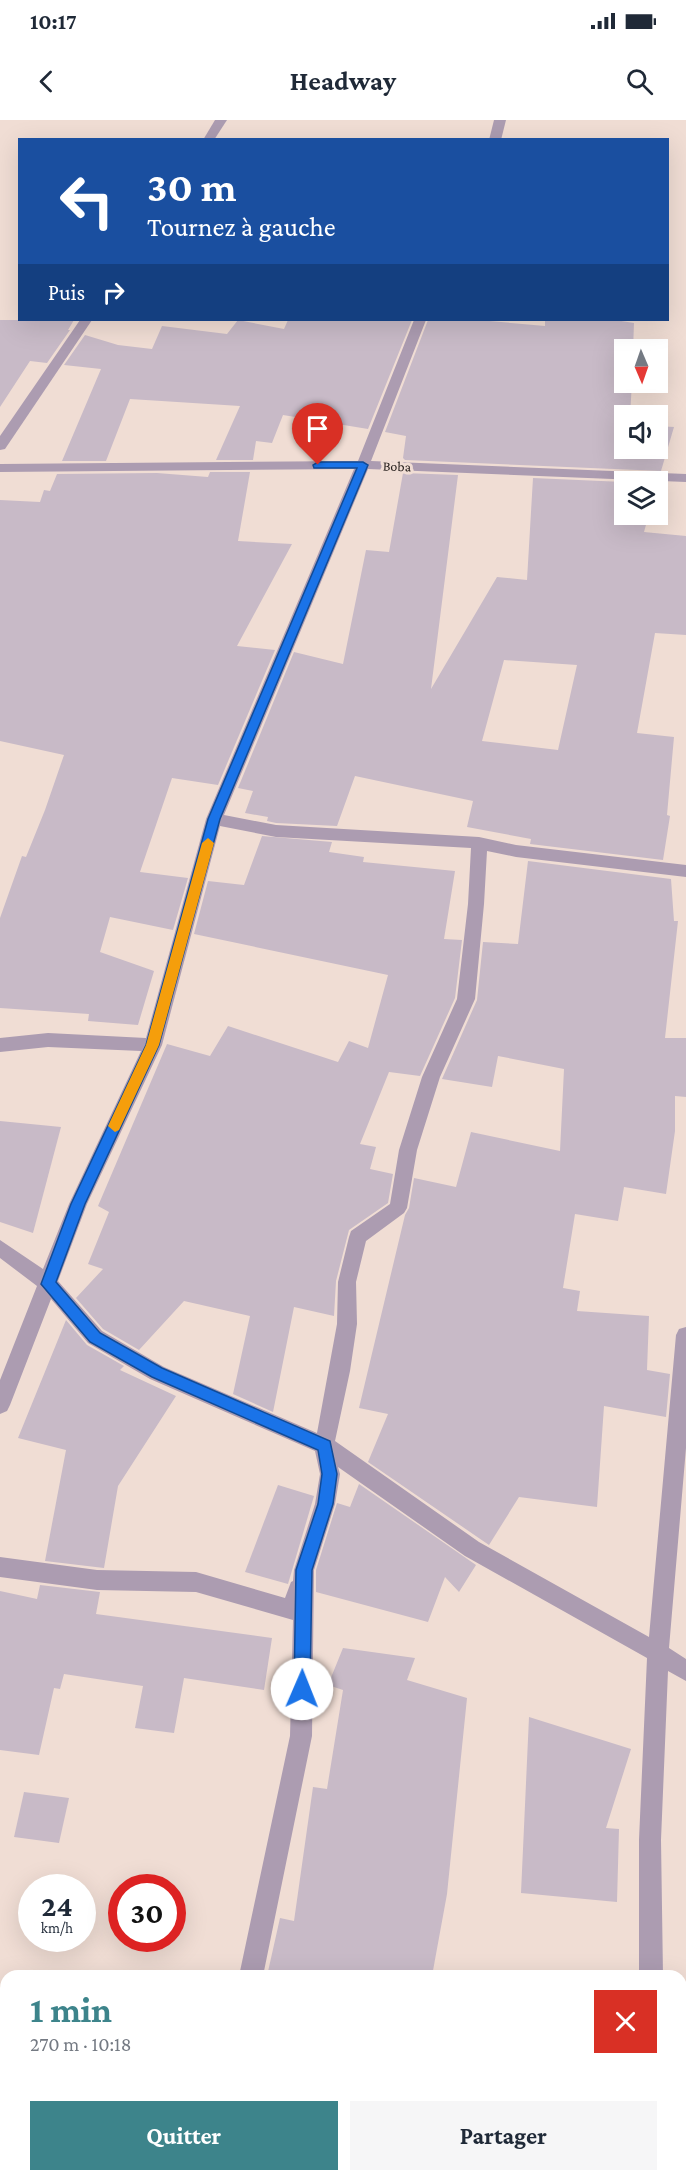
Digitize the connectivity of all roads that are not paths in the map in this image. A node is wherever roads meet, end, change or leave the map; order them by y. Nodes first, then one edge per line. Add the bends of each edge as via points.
1 (221, 120) edge
2 (500, 120) edge
3 (209, 138) edge
4 (496, 138) edge
5 (85, 321) edge
6 (420, 321) edge
7 (0, 446) edge
8 (363, 465) junction
9 (0, 468) edge
10 (686, 478) edge
11 (214, 819) junction
12 (478, 843) junction
13 (686, 871) edge
14 (0, 1045) edge
15 (153, 1045) junction
16 (0, 1248) edge
17 (49, 1284) junction
18 (686, 1335) edge
19 (0, 1405) edge
20 (324, 1445) junction
21 (0, 1568) edge
22 (304, 1570) junction
23 (658, 1653) junction
24 (686, 1671) edge
25 (252, 1970) edge
26 (651, 1970) edge

1 - 3 street
2 - 4 street
5 - 7 street
6 - 8 street
8 - 9 street, Boba
8 - 10 street, Boba
8 - 11 street
11 - 12 street via 276,831
11 - 15 street
12 - 13 street
12 - 20 street via 466,999 431,1077 408,1150 399,1208 358,1237 347,1282 347,1324 340,1371
14 - 15 street via 48,1040
15 - 17 street via 78,1204
16 - 17 street
17 - 19 street
17 - 20 street via 95,1337 157,1373
18 - 23 street
20 - 22 street via 330,1474 325,1504
20 - 23 street via 472,1549
21 - 22 street via 97,1580 196,1582 292,1610
22 - 25 street via 301,1736
23 - 24 street
23 - 26 street via 650,1840

